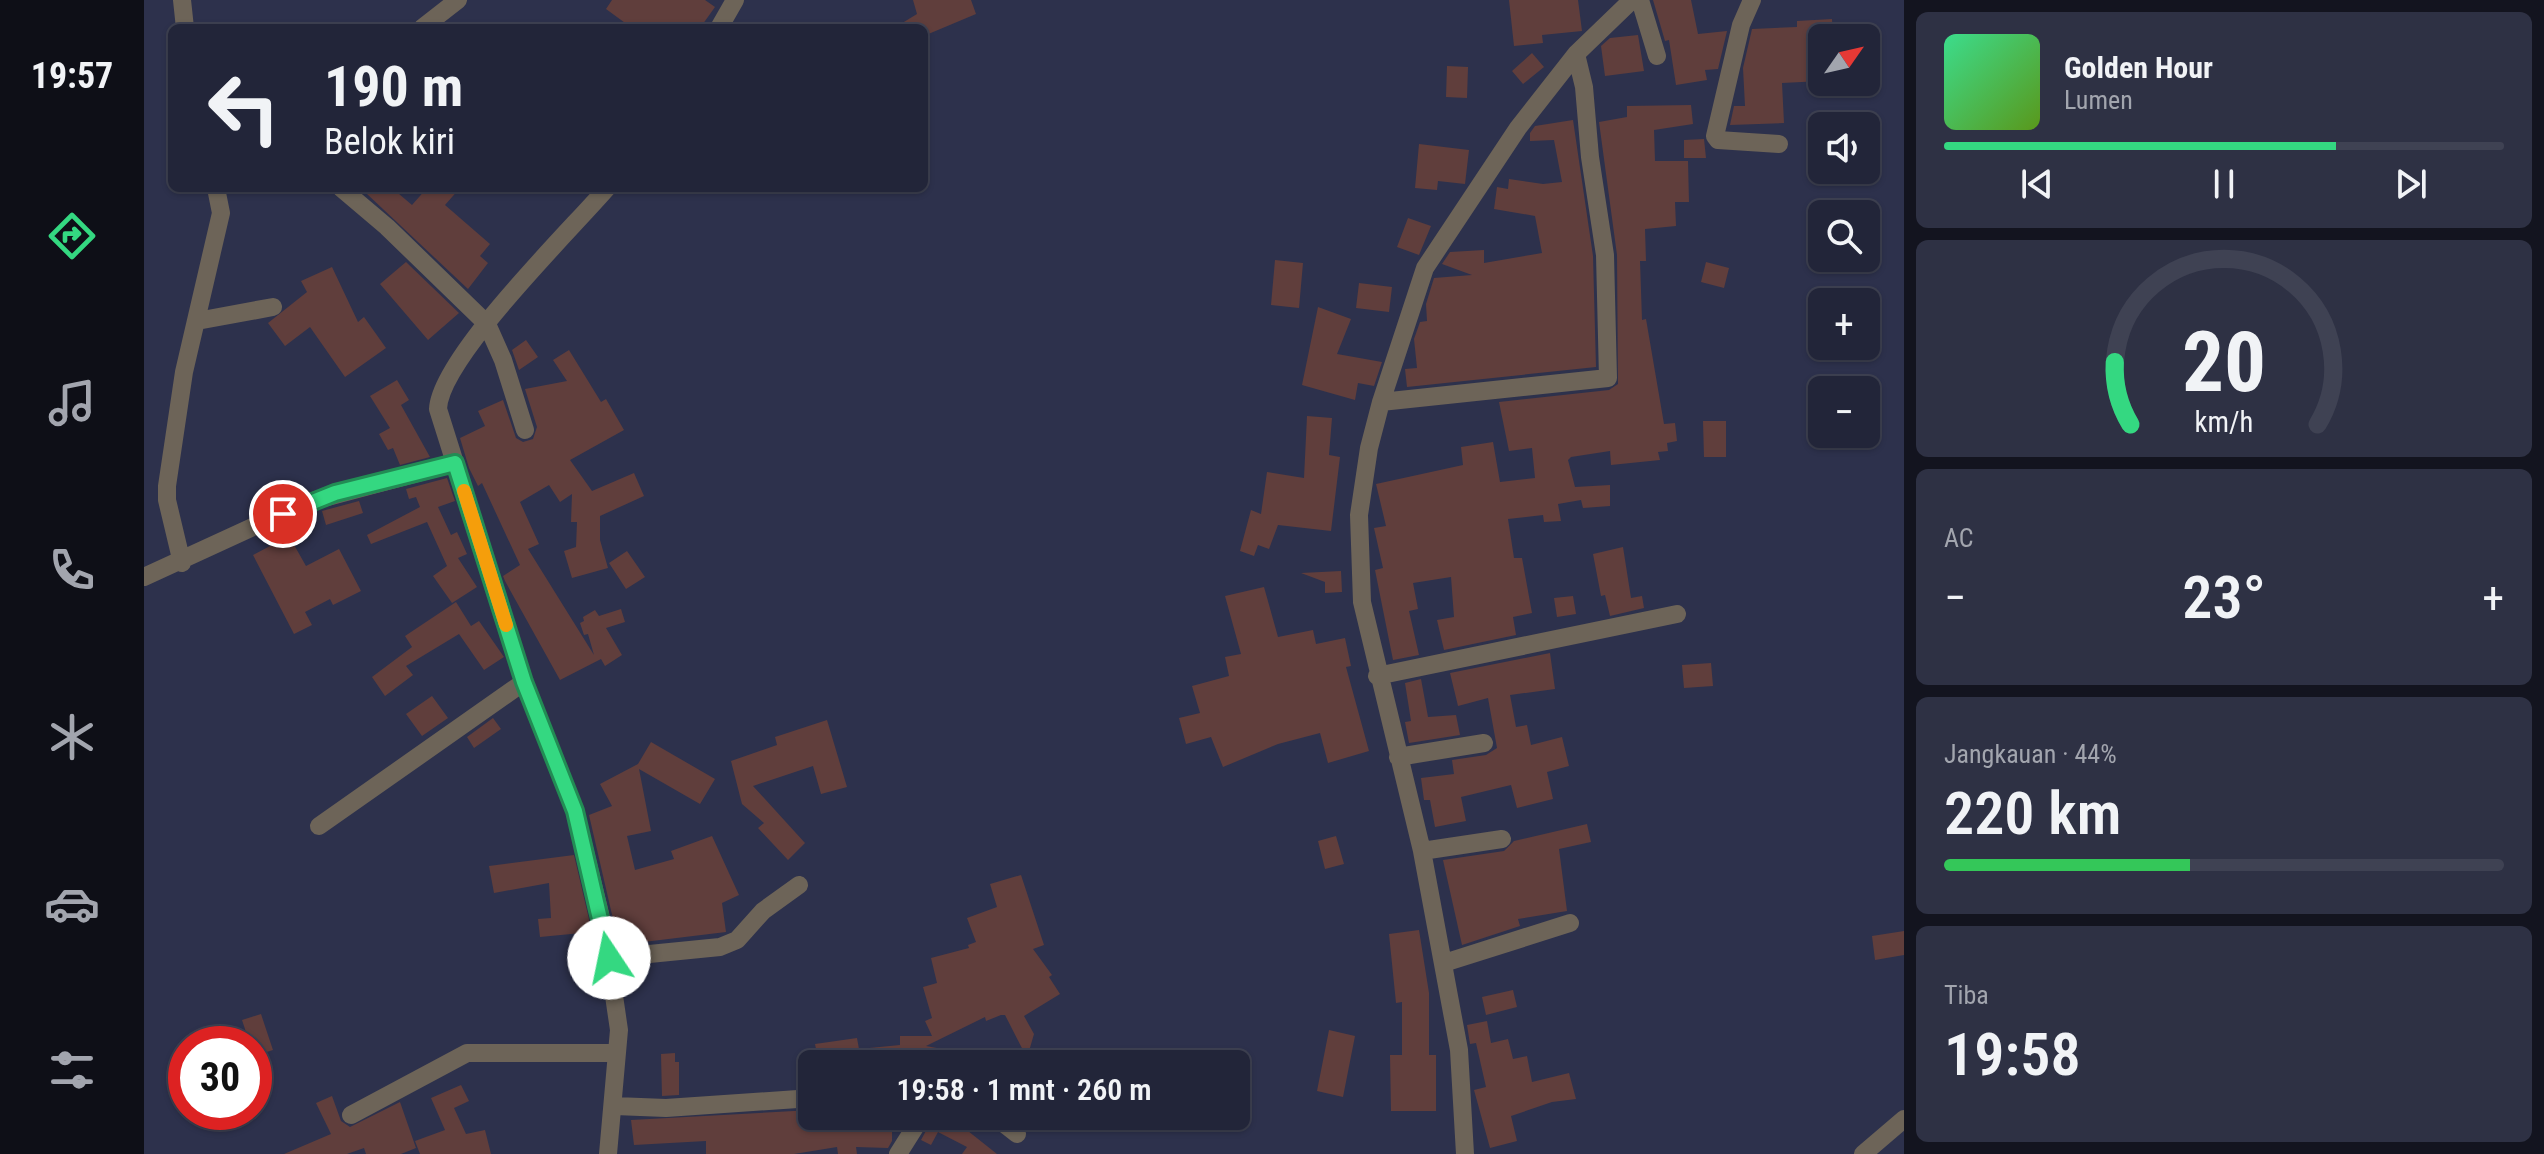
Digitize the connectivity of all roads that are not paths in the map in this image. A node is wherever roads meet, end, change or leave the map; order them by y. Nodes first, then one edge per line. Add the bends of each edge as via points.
1 (458, 0) edge
2 (735, 0) edge
3 (1632, 0) edge
4 (1640, 0) edge
5 (1752, 0) edge
6 (427, 24) edge
7 (721, 24) edge
8 (1576, 54) junction
9 (1657, 56) dead end
10 (1779, 144) dead end
11 (217, 192) edge
12 (346, 192) edge
13 (603, 192) edge
14 (273, 307) dead end
15 (197, 321) junction
16 (487, 324) junction
17 (1381, 402) junction
18 (525, 430) dead end
19 (455, 463) junction
20 (182, 563) junction
21 (144, 577) edge
22 (1677, 614) dead end
23 (1377, 676) junction
24 (524, 682) junction
25 (1484, 743) dead end
26 (1398, 757) junction
27 (319, 826) dead end
28 (1502, 839) dead end
29 (1422, 851) junction
30 (799, 885) dead end
31 (1570, 923) dead end
32 (609, 958) junction
33 (1444, 963) junction
34 (617, 1053) junction
35 (798, 1099) edge
36 (615, 1106) junction
37 (351, 1115) dead end
38 (1904, 1119) edge
39 (913, 1130) edge
40 (1012, 1130) edge
41 (1017, 1134) dead end
42 (608, 1154) edge
43 (898, 1154) edge
44 (1465, 1154) edge
45 (1863, 1154) edge

1 - 6 street
2 - 7 street
3 - 8 street
4 - 9 street
5 - 10 street via 1741,25 1715,136
8 - 17 street via 1518,128 1425,268
8 - 17 street via 1605,255 1607,379
11 - 15 street via 221,213
12 - 16 street
13 - 16 street
14 - 15 street
15 - 20 street via 167,486
16 - 18 street
16 - 19 street via 438,401
17 - 23 street via 1369,448 1359,534 1362,602
19 - 20 street via 305,503
19 - 24 street
20 - 21 street
22 - 23 street
23 - 26 street
24 - 27 street
24 - 32 street via 575,811
25 - 26 street
26 - 29 street
28 - 29 street
29 - 33 street
30 - 32 street via 763,911 737,940 720,947
31 - 33 street
32 - 34 street
33 - 44 street via 1459,1050
34 - 36 street
34 - 37 street via 467,1053
35 - 36 street
36 - 42 street
38 - 45 street
39 - 43 street
40 - 41 street

